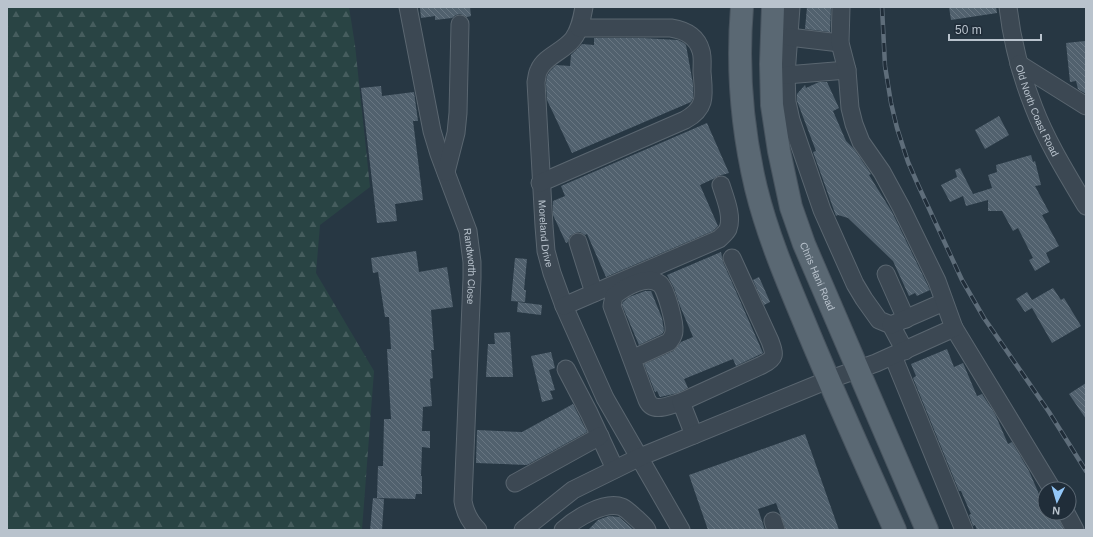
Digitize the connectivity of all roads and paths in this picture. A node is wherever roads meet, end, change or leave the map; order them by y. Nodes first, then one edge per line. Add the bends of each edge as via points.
1 (408, 7) edge
2 (584, 7) edge
3 (773, 7) edge
4 (791, 7) edge
5 (841, 7) edge
6 (1008, 7) edge
7 (741, 8) edge
8 (460, 24) dead end
9 (579, 28) junction
10 (789, 37) junction
11 (840, 43) junction
12 (1019, 64) junction
13 (847, 70) junction
14 (786, 75) junction
15 (1086, 106) edge
16 (446, 172) junction
17 (540, 182) junction
18 (722, 185) dead end
19 (1086, 206) edge
20 (578, 242) dead end
21 (732, 258) dead end
22 (886, 274) dead end
23 (594, 293) junction
24 (944, 302) junction
25 (564, 306) junction
26 (898, 322) junction
27 (954, 328) junction
28 (899, 354) junction
29 (632, 359) junction
30 (566, 369) dead end
31 (858, 370) junction
32 (828, 380) junction
33 (681, 402) junction
34 (694, 435) junction
35 (600, 436) junction
36 (640, 457) junction
37 (615, 469) junction
38 (1047, 481) edge
39 (515, 484) dead end
40 (1071, 521) edge
41 (478, 530) edge
42 (523, 530) edge
43 (563, 530) edge
44 (647, 530) edge
45 (681, 530) edge
46 (894, 530) edge
47 (927, 530) edge
48 (964, 530) edge
49 (1076, 530) edge

1 - 16 street, Randworth Close via 432,131
2 - 9 street, Moreland Drive
3 - 31 main road, Chris Hani Road via 772,105 791,207 804,244
4 - 10 street
5 - 11 street
6 - 12 street, Old North Coast Road
7 - 32 main road via 740,78 756,187 784,274
8 - 16 street via 458,113 456,133
9 - 17 street, Moreland Drive via 565,48 543,63 538,70 536,94
9 - 17 street via 671,28 681,29 690,34 701,51 704,92 702,104 693,116 685,120
10 - 11 street
10 - 14 street
11 - 13 street
12 - 15 street
12 - 19 street, Old North Coast Road via 1034,109 1052,147
13 - 14 street
13 - 24 street via 850,108 862,142 901,207 937,281
14 - 26 street via 791,120 832,235 864,299 879,320
16 - 41 street, Randworth Close via 468,231 472,262 463,501 465,512
17 - 25 street, Moreland Drive via 546,251
18 - 23 street via 730,222 726,233 719,239
20 - 23 street
21 - 33 street via 774,350 773,358
22 - 26 street
23 - 25 street
24 - 26 street
24 - 27 street
25 - 36 street, Moreland Drive via 605,398
26 - 28 street
27 - 28 street
27 - 38 street
28 - 31 street
28 - 48 street
29 - 29 street via 612,301 621,291 646,280 653,281 665,290 673,323 673,337 669,342
29 - 33 street via 653,408
30 - 35 street
31 - 32 street
31 - 47 main road, Chris Hani Road
32 - 34 street
32 - 46 main road
33 - 34 street
34 - 36 street
35 - 37 street
35 - 39 street
36 - 37 street
36 - 45 street, Moreland Drive
37 - 42 street via 573,490
40 - 49 street
43 - 44 street via 597,509 609,506 621,507 629,512

